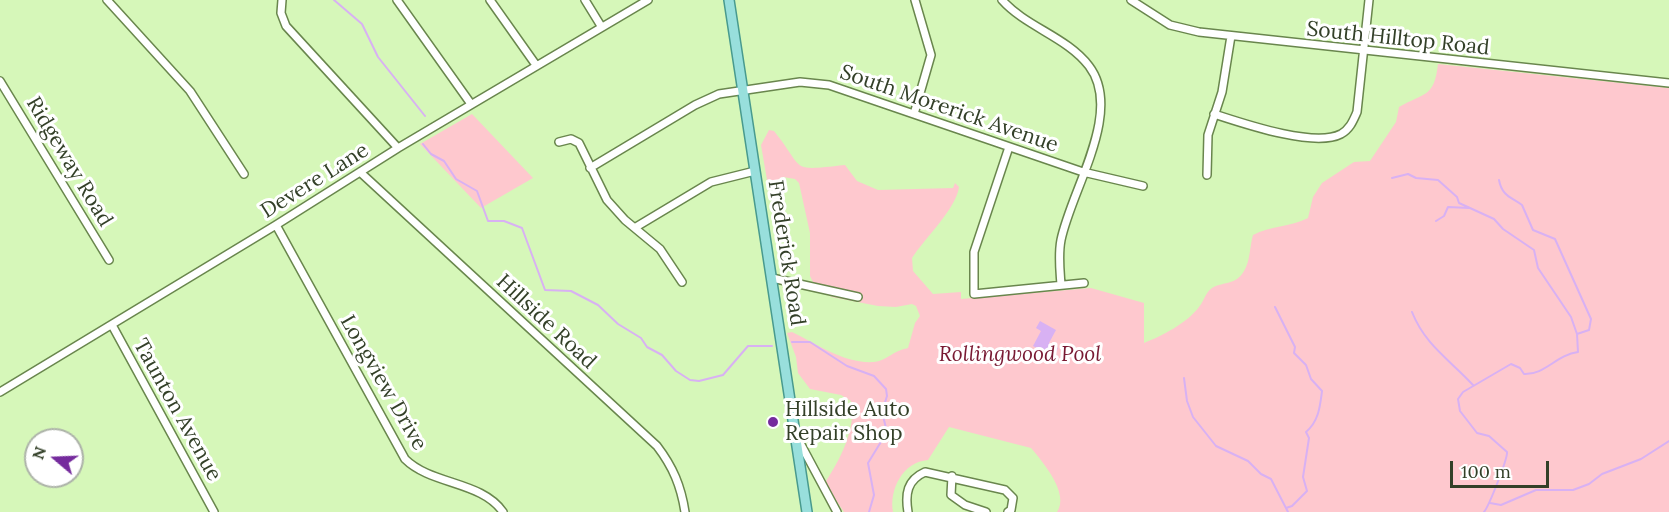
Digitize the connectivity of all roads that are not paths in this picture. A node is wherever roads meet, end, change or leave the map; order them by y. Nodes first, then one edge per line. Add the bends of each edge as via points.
1 (107, 0) edge
2 (282, 0) edge
3 (397, 0) edge
4 (490, 0) edge
5 (585, 0) edge
6 (648, 0) edge
7 (729, 0) edge
8 (915, 0) edge
9 (1002, 0) edge
10 (1131, 0) edge
11 (1369, 0) edge
12 (601, 27) junction
13 (1231, 36) junction
14 (1364, 51) junction
15 (536, 65) junction
16 (0, 81) edge
17 (1669, 83) edge
18 (743, 90) junction
19 (471, 104) junction
20 (914, 114) junction
21 (1214, 114) junction
22 (559, 141) dead end
23 (1009, 147) junction
24 (398, 148) junction
25 (590, 168) junction
26 (755, 171) junction
27 (360, 172) junction
28 (1083, 172) junction
29 (244, 174) dead end
30 (1207, 175) dead end
31 (1143, 186) dead end
32 (276, 225) junction
33 (636, 228) junction
34 (109, 260) dead end
35 (772, 278) junction
36 (682, 282) dead end
37 (1084, 283) dead end
38 (1061, 285) junction
39 (858, 297) dead end
40 (112, 325) junction
41 (0, 392) edge
42 (795, 434) junction
43 (952, 476) junction
44 (214, 512) edge
45 (503, 512) edge
46 (685, 512) edge
47 (807, 512) edge
48 (837, 512) edge
49 (908, 512) edge
50 (986, 512) edge
51 (1008, 512) edge

1 - 29 street via 190,91
2 - 24 street via 286,26
3 - 19 street
4 - 15 street
5 - 12 street
6 - 12 street, Devere Lane
7 - 18 main road, Frederick Road
8 - 20 street via 931,55
9 - 28 street via 1074,51 1095,75 1102,97 1102,116
10 - 13 street, South Hilltop Road via 1177,27
11 - 14 street
12 - 15 street, Devere Lane
13 - 14 street, South Hilltop Road
13 - 21 street via 1225,78
14 - 17 street, South Hilltop Road
14 - 21 street via 1357,112 1341,134 1324,137 1283,133
15 - 19 street, Devere Lane
16 - 34 street, Ridgeway Road
18 - 20 street, South Morerick Avenue via 818,83
18 - 25 street, South Morerick Avenue via 706,99
18 - 26 main road, Frederick Road
19 - 24 street, Devere Lane
20 - 23 street, South Morerick Avenue
21 - 30 street via 1208,135
22 - 25 street via 571,139 579,143
23 - 28 street, South Morerick Avenue
23 - 38 street via 974,252 974,294
24 - 27 street, Devere Lane
25 - 33 street via 607,200
26 - 33 street via 711,182
26 - 35 main road, Frederick Road
27 - 32 street, Devere Lane
27 - 46 street, Hillside Road via 657,446 673,469
28 - 31 street, South Morerick Avenue
28 - 38 street via 1061,239
32 - 40 street, Devere Lane
32 - 45 street, Longview Drive via 405,459 428,475 490,499
33 - 36 street via 660,249
35 - 39 street
35 - 42 main road, Frederick Road
37 - 38 street
40 - 41 street, Devere Lane
40 - 44 street, Taunton Avenue
42 - 47 main road, Frederick Road
42 - 48 street
43 - 49 street via 925,472 913,479 907,492
43 - 50 street via 951,495
43 - 51 street via 1005,490 1013,498

